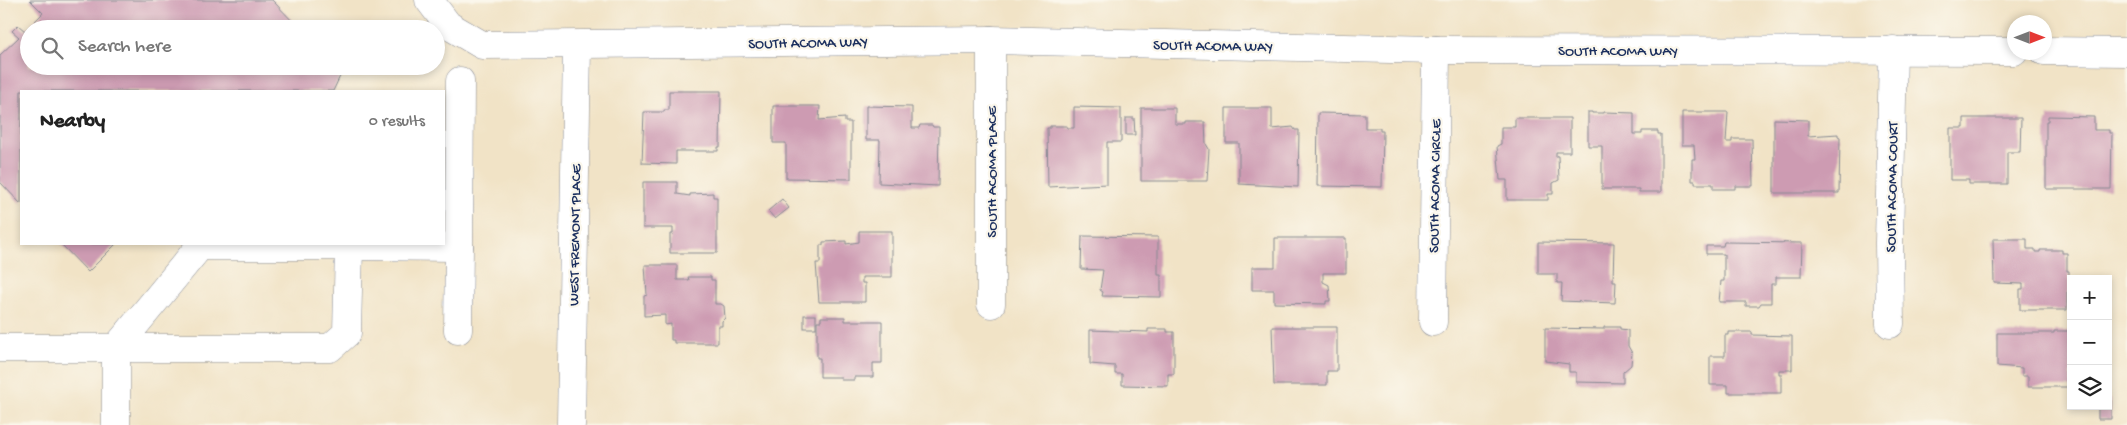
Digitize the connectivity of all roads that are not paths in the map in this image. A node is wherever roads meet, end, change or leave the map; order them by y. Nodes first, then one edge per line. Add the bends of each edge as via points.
1 (429, 0) edge
2 (444, 20) edge
3 (445, 21) edge
4 (991, 40) junction
5 (577, 46) junction
6 (1436, 50) junction
7 (1893, 50) junction
8 (2007, 51) edge
9 (2052, 51) edge
10 (2127, 52) edge
11 (460, 81) dead end
12 (201, 245) edge
13 (313, 245) edge
14 (348, 246) junction
15 (458, 247) junction
16 (991, 304) dead end
17 (1433, 322) dead end
18 (1890, 324) dead end
19 (458, 330) dead end
20 (0, 348) edge
21 (116, 348) junction
22 (116, 425) edge
23 (571, 425) edge

1 - 2 street, SOUTH ACOMA WAY
3 - 5 street, SOUTH ACOMA WAY via 482,45
4 - 5 street, SOUTH ACOMA WAY
4 - 6 street, SOUTH ACOMA WAY
4 - 16 street, SOUTH ACOMA PLACE
5 - 23 street, WEST FREMONT PLACE
6 - 7 street, SOUTH ACOMA WAY
6 - 17 street, SOUTH ACOMA CIRCLE
7 - 8 street, SOUTH ACOMA WAY
7 - 18 street, SOUTH ACOMA COURT
9 - 10 street
11 - 15 street
12 - 13 street
12 - 21 street
13 - 14 street
14 - 15 street
14 - 21 street via 347,333 330,348
15 - 19 street
20 - 21 street
21 - 22 street

